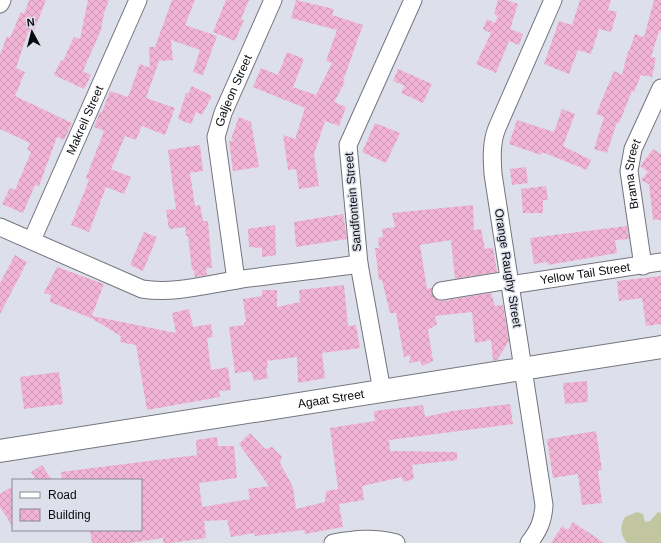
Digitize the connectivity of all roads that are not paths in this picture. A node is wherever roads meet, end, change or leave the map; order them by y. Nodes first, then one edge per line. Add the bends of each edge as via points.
1 (2, 0) edge
2 (138, 0) edge
3 (273, 0) edge
4 (412, 0) edge
5 (553, 0) edge
6 (0, 4) edge
7 (661, 88) edge
8 (0, 227) edge
9 (32, 240) junction
10 (661, 262) edge
11 (359, 264) junction
12 (643, 266) junction
13 (236, 280) junction
14 (509, 282) junction
15 (440, 291) dead end
16 (661, 347) edge
17 (524, 369) junction
18 (382, 391) junction
19 (0, 451) edge
20 (333, 543) edge
21 (396, 543) edge
22 (529, 543) edge

1 - 6 street
2 - 9 street, Makreil Street
3 - 13 street, Galjeon Street via 222,113 216,137
4 - 11 street, Sandfontein Street via 348,145
5 - 14 street, Orange Raughy Street via 493,139 493,174
7 - 12 street, Brama Street via 633,149 629,171
8 - 9 street
9 - 13 street via 142,289 174,290
10 - 12 street, Yellow Tail Street
11 - 13 street
11 - 18 street, Sandfontein Street
12 - 14 street, Yellow Tail Street
14 - 15 street, Yellow Tail Street
14 - 17 street, Orange Raughy Street
16 - 17 street, Agaat Street
17 - 18 street, Agaat Street
17 - 22 street, Orange Raughy Street via 544,505 539,530
18 - 19 street, Agaat Street
20 - 21 street via 356,539 380,539

